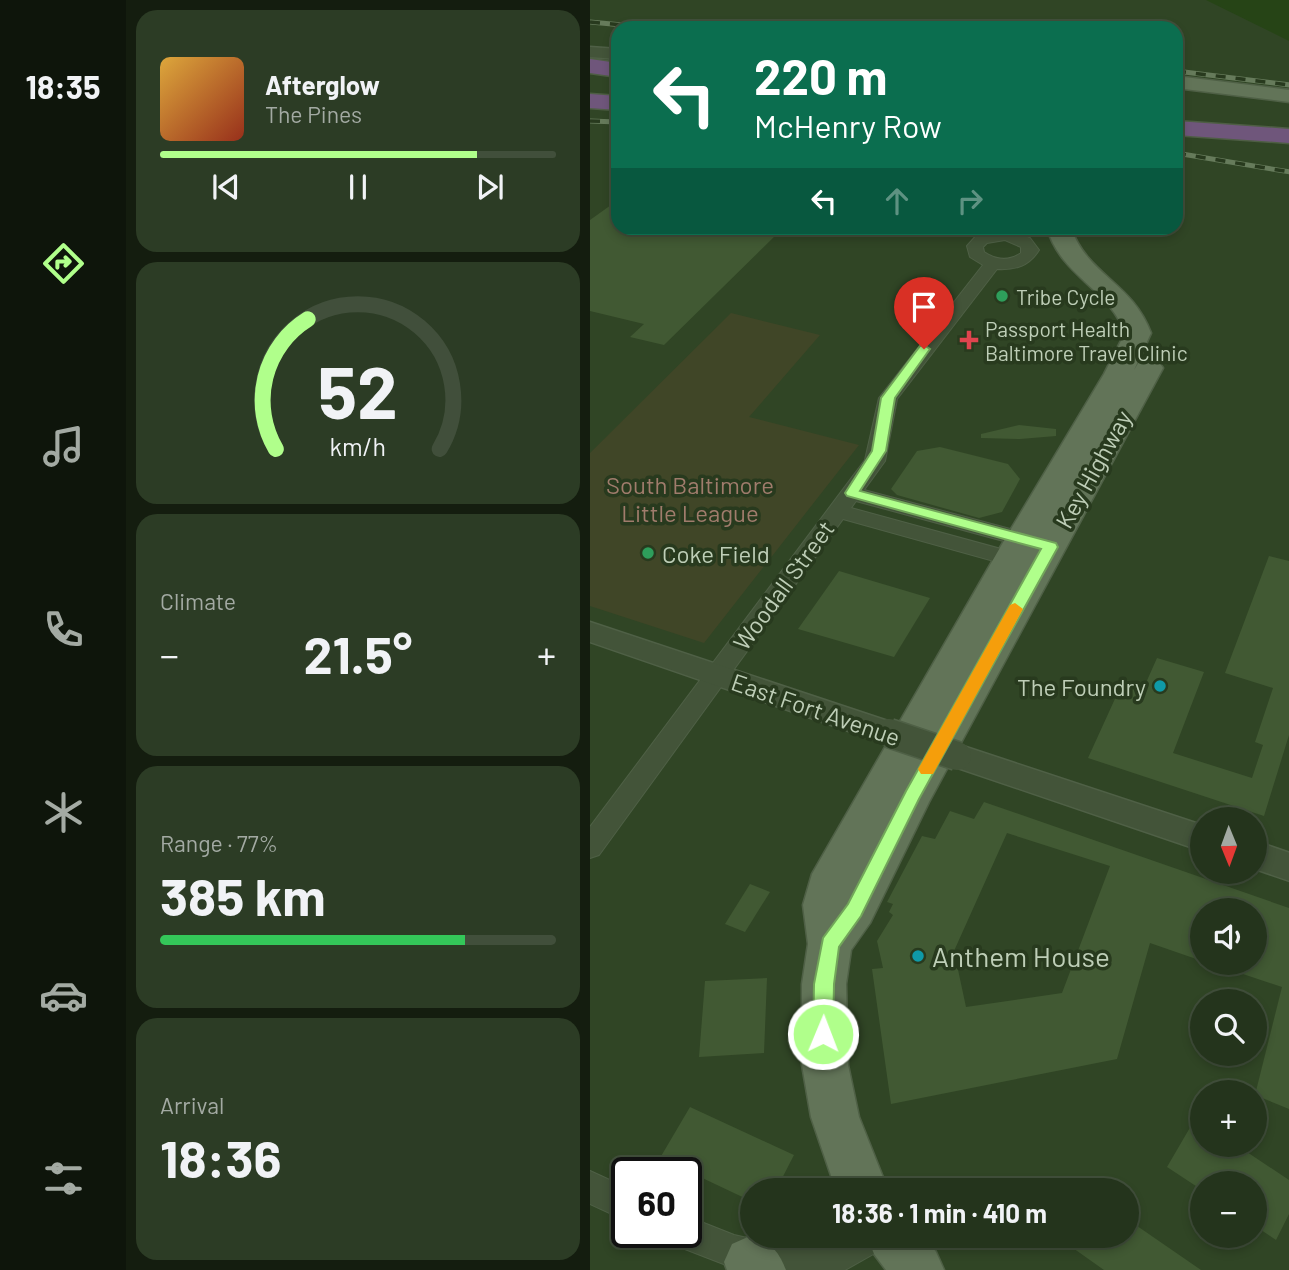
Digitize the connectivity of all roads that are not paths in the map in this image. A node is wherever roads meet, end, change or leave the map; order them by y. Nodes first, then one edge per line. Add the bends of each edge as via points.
1 (590, 52) edge
2 (611, 54) edge
3 (590, 58) edge
4 (611, 60) edge
5 (590, 69) edge
6 (611, 70) edge
7 (1183, 83) edge
8 (590, 86) edge
9 (611, 88) edge
10 (1289, 96) edge
11 (590, 103) edge
12 (611, 104) edge
13 (1183, 110) edge
14 (1289, 118) edge
15 (1183, 128) edge
16 (1289, 136) edge
17 (1062, 235) edge
18 (1081, 235) edge
19 (993, 263) dead end
20 (852, 493) junction
21 (837, 511) junction
22 (1030, 553) junction
23 (590, 632) edge
24 (717, 676) junction
25 (1190, 834) edge
26 (590, 847) edge
27 (1267, 859) edge
28 (1289, 867) edge
29 (856, 1178) edge
30 (590, 1187) edge
31 (611, 1197) edge
32 (702, 1241) edge
33 (851, 1248) edge
34 (901, 1248) edge
35 (755, 1266) edge
36 (918, 1270) edge

1 - 2 street
3 - 4 highway
5 - 6 highway
7 - 10 main road
8 - 9 highway
11 - 12 highway
13 - 14 highway
15 - 16 highway
17 - 22 main road, Key Highway via 1068,253 1130,310 1138,333
18 - 22 main road, Key Highway via 1098,262 1155,314 1161,334 1159,347
19 - 20 street, Woodall Street via 893,390 885,406 879,451
20 - 21 street, Woodall Street
20 - 22 street
21 - 22 street
21 - 24 street, Woodall Street
22 - 29 main road, Key Highway via 855,910 830,944 824,984 825,1065
23 - 24 street, East Fort Avenue
24 - 25 street, East Fort Avenue, bridge
24 - 26 street, Woodall Street
27 - 28 street
30 - 31 street
32 - 35 street
33 - 35 street via 822,1264 801,1269
34 - 36 main road

